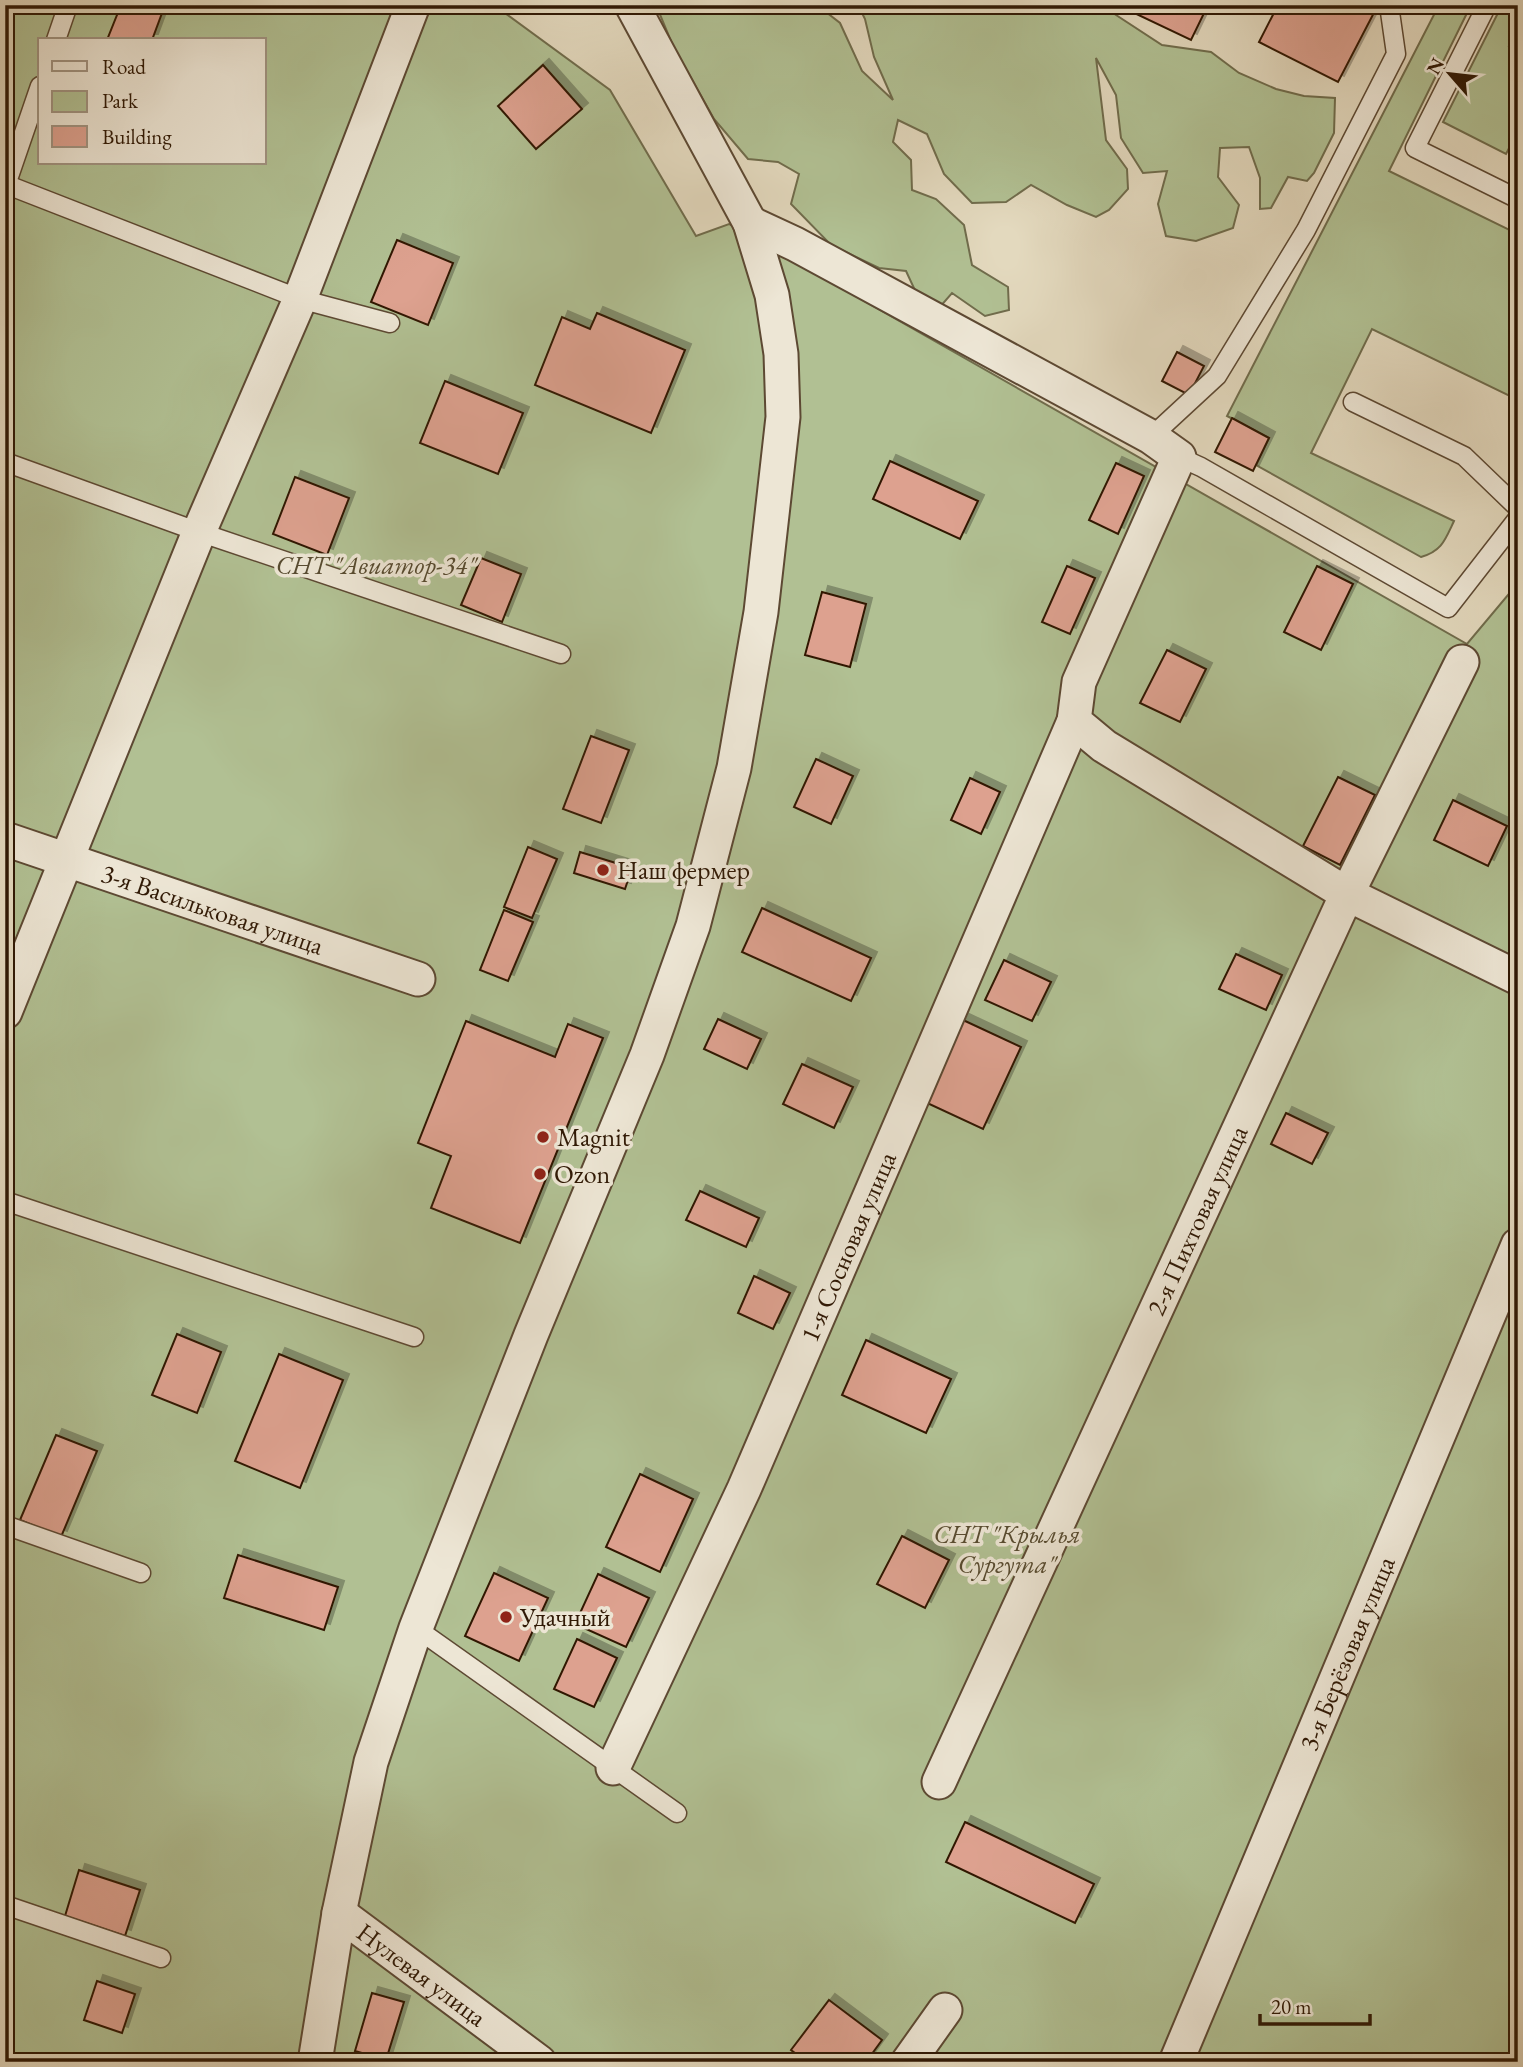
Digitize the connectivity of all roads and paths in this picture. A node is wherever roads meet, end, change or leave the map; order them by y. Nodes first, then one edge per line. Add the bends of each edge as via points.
1 (68, 5) edge
2 (413, 5) edge
3 (632, 5) edge
4 (1389, 5) edge
5 (1487, 5) edge
6 (57, 38) edge
7 (38, 92) edge
8 (6, 185) edge
9 (1518, 199) edge
10 (750, 223) junction
11 (300, 299) junction
12 (390, 324) dead end
13 (1353, 402) dead end
14 (1150, 437) junction
15 (1179, 457) junction
16 (5, 463) edge
17 (1518, 508) edge
18 (1518, 518) edge
19 (199, 532) junction
20 (561, 654) dead end
21 (1462, 662) dead end
22 (1074, 722) junction
23 (5, 839) edge
24 (67, 860) junction
25 (1347, 894) junction
26 (1518, 978) edge
27 (418, 979) dead end
28 (5, 1012) edge
29 (5, 1201) edge
30 (1518, 1245) edge
31 (414, 1337) dead end
32 (5, 1525) edge
33 (141, 1573) dead end
34 (416, 1628) junction
35 (613, 1768) junction
36 (939, 1782) dead end
37 (677, 1813) dead end
38 (5, 1905) edge
39 (339, 1913) junction
40 (161, 1958) dead end
41 (945, 2010) dead end
42 (315, 2062) edge
43 (539, 2062) edge
44 (908, 2062) edge
45 (1176, 2062) edge

1 - 6 lane
2 - 11 street
3 - 10 street
4 - 14 lane via 1396,54 1306,230 1217,376
5 - 9 lane via 1415,148
7 - 8 lane
8 - 11 lane
10 - 14 street
10 - 34 street via 772,295 781,354 783,417 761,612 734,768 693,926 647,1055
11 - 12 lane
11 - 19 street
13 - 17 lane via 1464,456
14 - 15 street
15 - 18 lane via 1448,608
15 - 22 street, 1-я Сосновая улица via 1079,682
16 - 19 lane
19 - 20 lane
19 - 24 street
21 - 25 street, 2-я Пихтовая улица
22 - 25 street via 1104,746
22 - 35 street, 1-я Сосновая улица via 744,1489
23 - 24 street, 3-я Васильковая улица
24 - 27 street, 3-я Васильковая улица
24 - 28 street
25 - 26 street
25 - 36 street, 2-я Пихтовая улица
29 - 31 lane
30 - 45 street, 3-я Берёзовая улица
32 - 33 lane
34 - 35 lane
34 - 39 street via 371,1762
35 - 37 lane
38 - 40 lane
39 - 42 street
39 - 43 street, Нулевая улица
41 - 44 street

